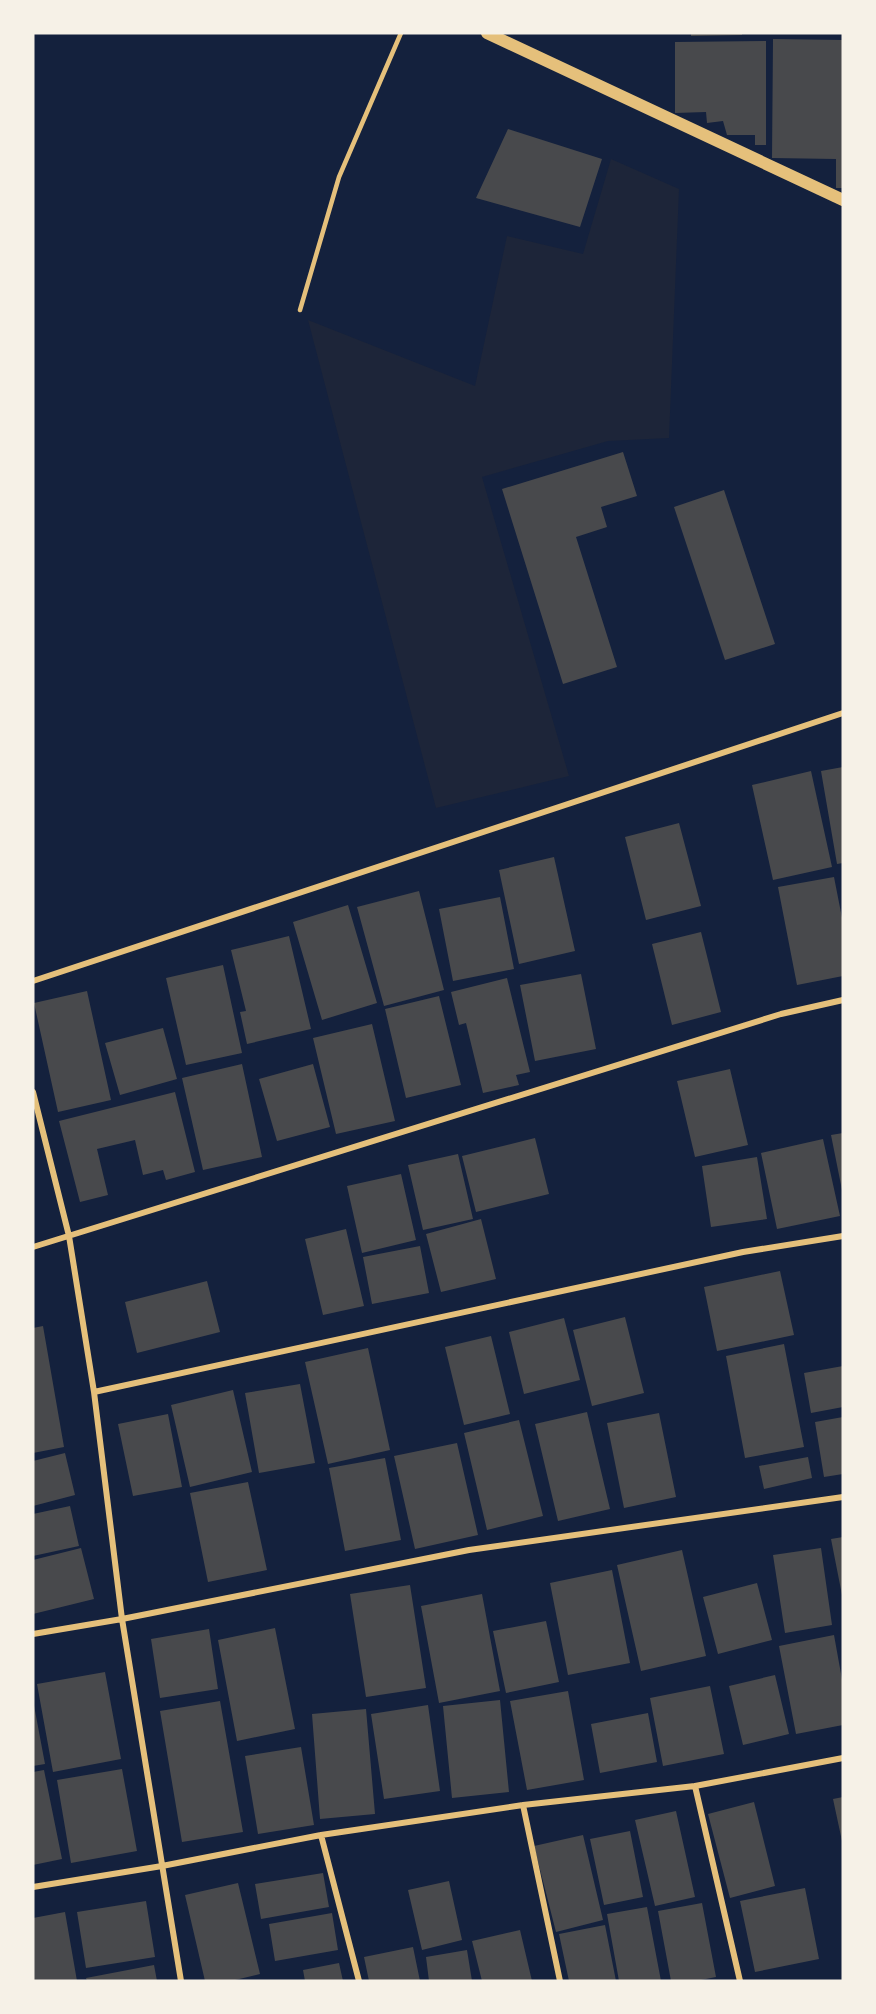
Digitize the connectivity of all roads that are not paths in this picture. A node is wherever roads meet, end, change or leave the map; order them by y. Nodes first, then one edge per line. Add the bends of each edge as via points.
1 (401, 33) edge
2 (487, 33) edge
3 (843, 200) edge
4 (300, 310) dead end
5 (843, 713) edge
6 (33, 981) edge
7 (843, 1000) edge
8 (33, 1092) edge
9 (69, 1236) junction
10 (843, 1236) edge
11 (33, 1247) edge
12 (94, 1392) junction
13 (843, 1497) edge
14 (122, 1619) junction
15 (33, 1634) edge
16 (843, 1758) edge
17 (695, 1786) junction
18 (523, 1805) junction
19 (321, 1835) junction
20 (162, 1866) junction
21 (33, 1887) edge
22 (181, 1981) edge
23 (359, 1981) edge
24 (560, 1981) edge
25 (740, 1981) edge

1 - 4 lane via 339,177
2 - 3 main road
5 - 6 street
7 - 9 street via 780,1014
8 - 9 street
9 - 11 street
9 - 12 street
10 - 12 street via 731,1254
12 - 14 street
13 - 14 street via 469,1550
14 - 15 street
14 - 20 street
16 - 17 street
17 - 18 street
17 - 25 street
18 - 19 street
18 - 24 street
19 - 20 street
19 - 23 street
20 - 21 street
20 - 22 street

